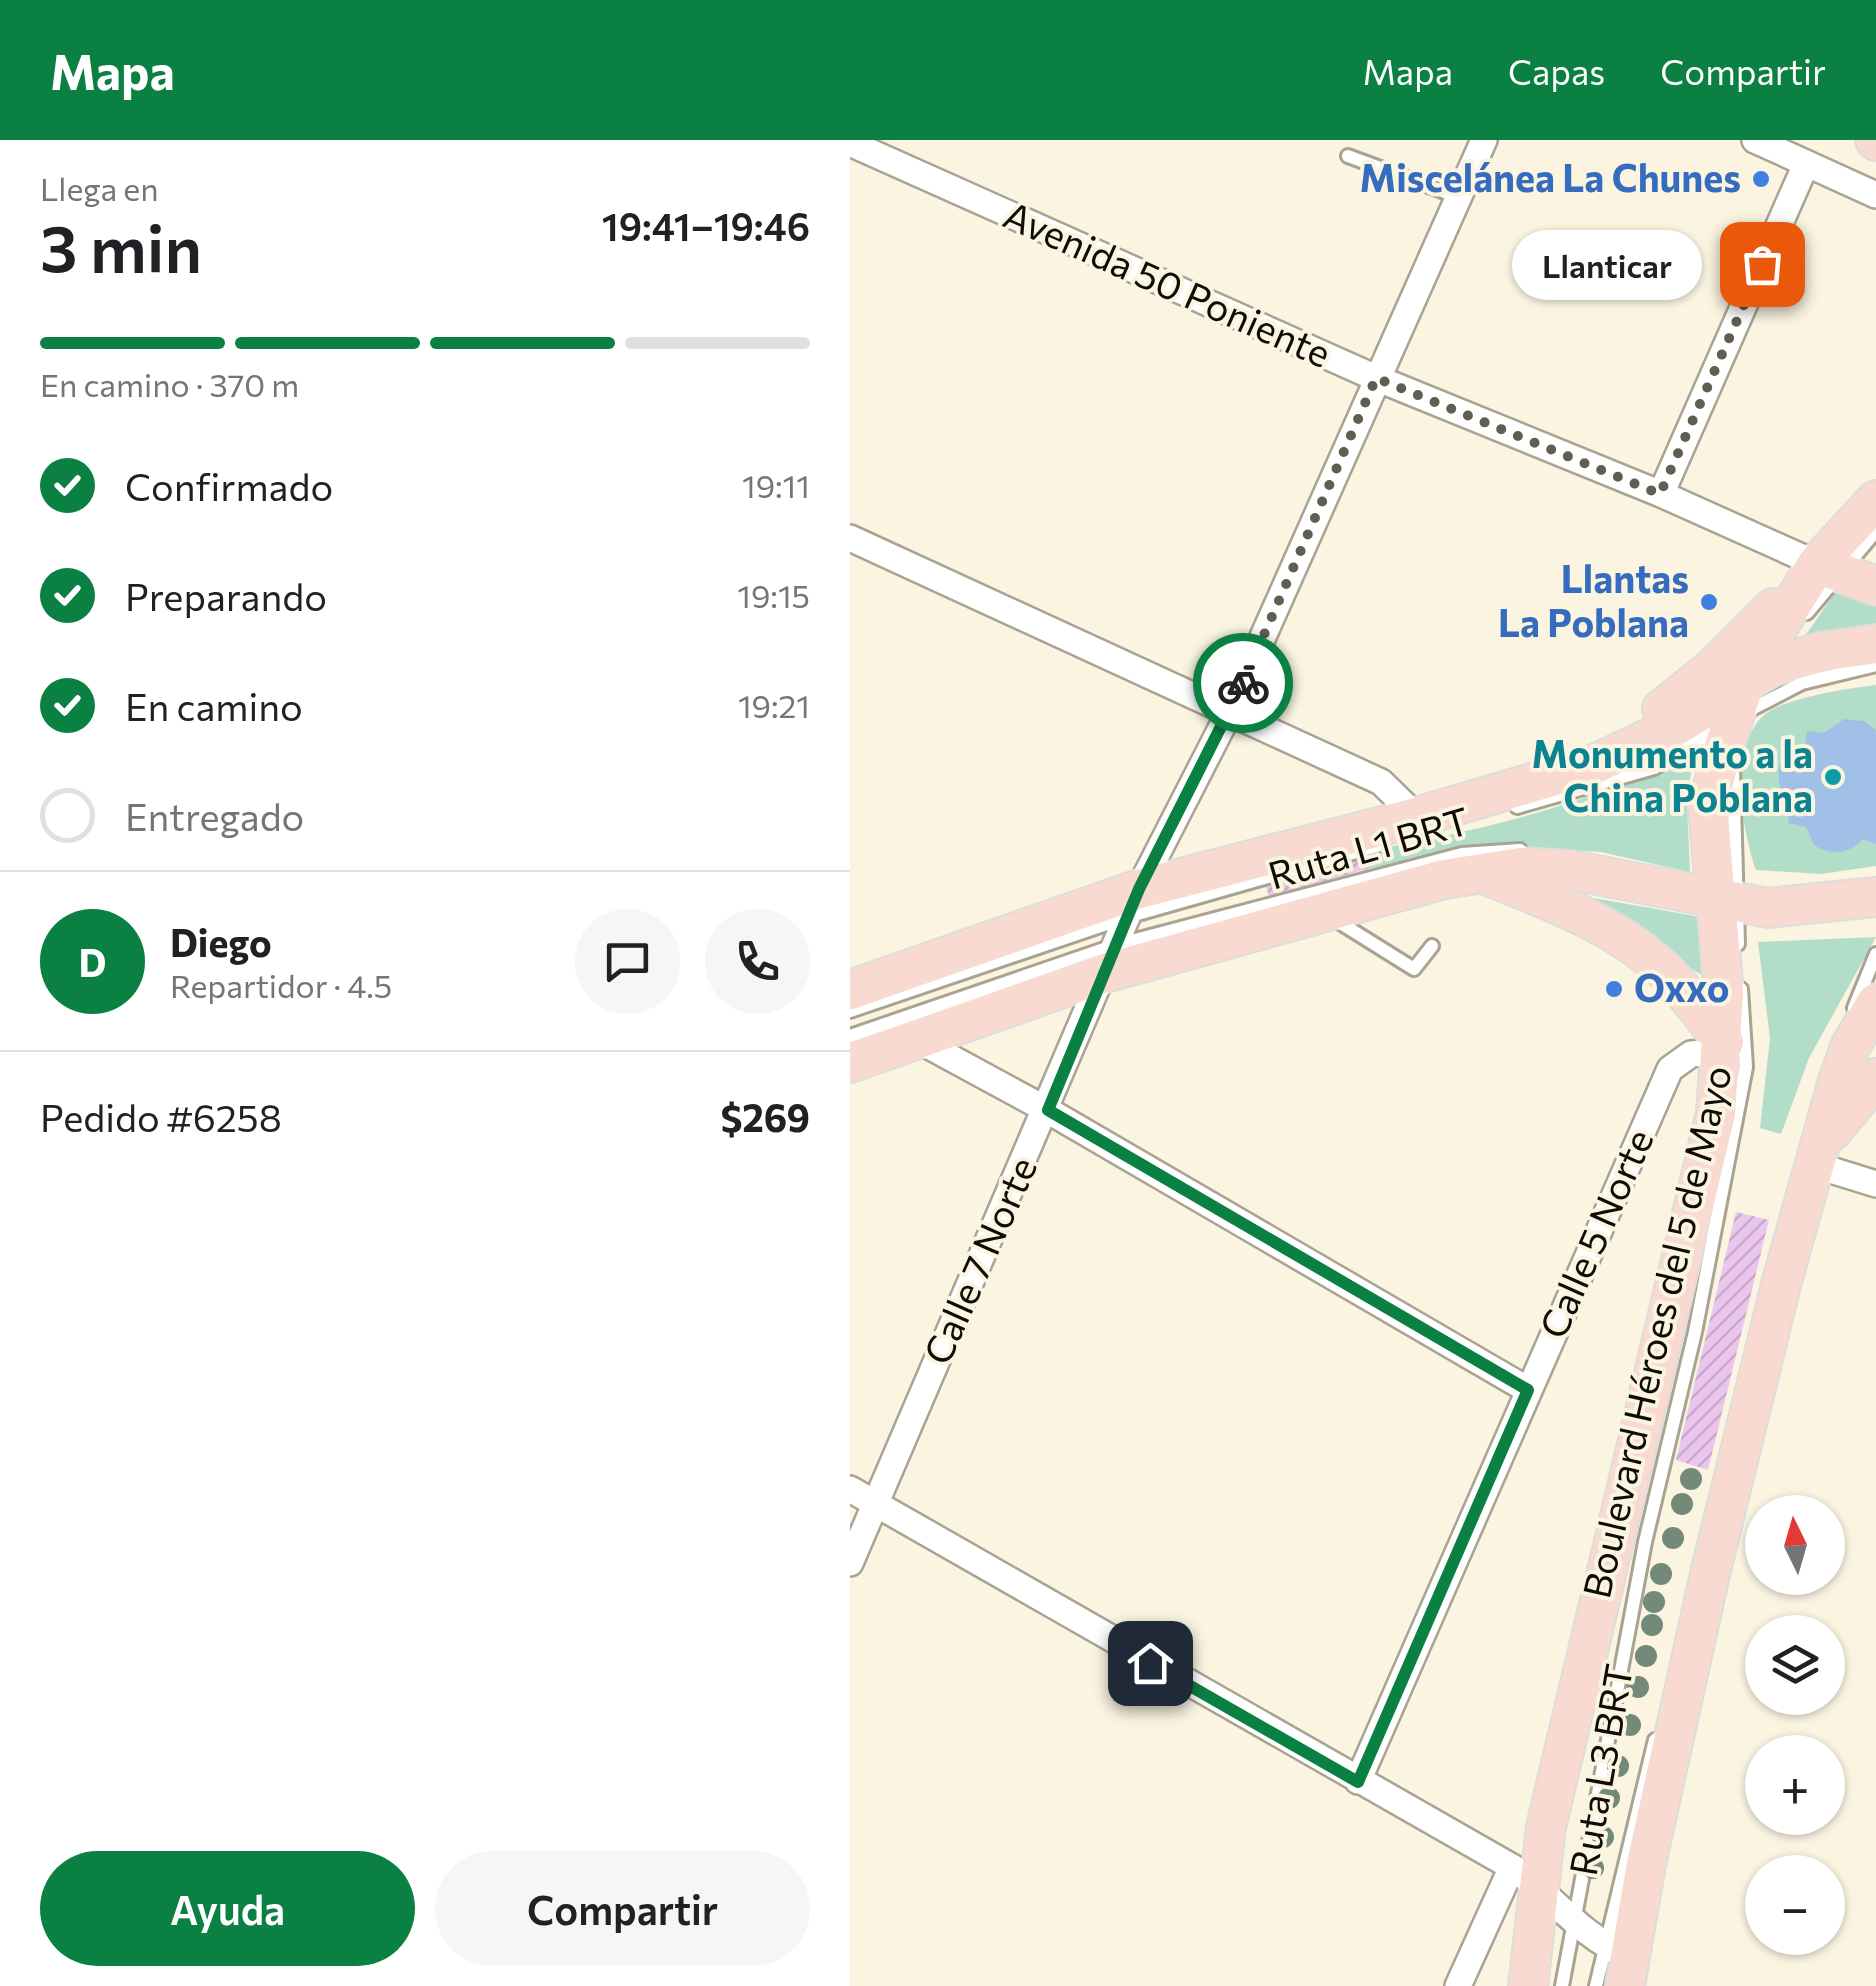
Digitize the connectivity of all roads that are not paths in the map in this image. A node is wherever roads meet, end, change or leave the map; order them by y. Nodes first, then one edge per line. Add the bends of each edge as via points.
1 (1484, 140) edge
2 (1755, 140) edge
3 (850, 143) edge
4 (1348, 156) dead end
5 (1806, 164) junction
6 (1876, 195) edge
7 (1458, 197) junction
8 (1376, 378) junction
9 (1660, 494) junction
10 (1876, 500) edge
11 (1876, 531) edge
12 (850, 538) edge
13 (1829, 567) junction
14 (1876, 586) edge
15 (1876, 644) edge
16 (1876, 665) edge
17 (1750, 694) junction
18 (1229, 713) junction
19 (1594, 764) junction
20 (1503, 810) dead end
21 (1404, 830) junction
22 (1539, 851) dead end
23 (1482, 873) junction
24 (1726, 889) junction
25 (1786, 890) dead end
26 (1864, 890) edge
27 (1133, 903) junction
28 (1324, 912) junction
29 (1432, 946) dead end
30 (1876, 954) edge
31 (1110, 959) junction
32 (1739, 962) dead end
33 (1740, 979) dead end
34 (853, 992) edge
35 (1876, 1003) edge
36 (850, 1036) edge
37 (918, 1040) junction
38 (1724, 1047) junction
39 (850, 1063) edge
40 (1876, 1078) edge
41 (1817, 1099) dead end
42 (1048, 1110) junction
43 (1814, 1154) junction
44 (1876, 1184) edge
45 (1528, 1390) junction
46 (850, 1489) edge
47 (875, 1504) junction
48 (850, 1563) edge
49 (1676, 1656) dead end
50 (1656, 1733) dead end
51 (1358, 1782) junction
52 (1525, 1877) junction
53 (1574, 1926) junction
54 (1619, 1963) edge
55 (1458, 1986) edge
56 (1528, 1986) edge
57 (1562, 1986) edge
58 (1596, 1986) edge

1 - 7 street, Calle 7 Norte
2 - 5 street
3 - 8 street, Avenida 50 Poniente
4 - 7 lane
5 - 6 street
5 - 9 street
7 - 8 street, Calle 7 Norte
8 - 9 street, Avenida 50 Poniente
8 - 18 street, Calle 7 Norte
9 - 13 street, Avenida 50 Poniente
10 - 13 main road
11 - 13 lane
12 - 18 street
13 - 14 main road
13 - 17 main road
13 - 19 main road
15 - 17 main road via 1820,652
16 - 17 lane, Ruta L1 BRT
17 - 19 main road
17 - 20 lane, Ruta L1 BRT via 1654,768
17 - 24 main road, Boulevard Héroes del 5 de Mayo via 1708,807
18 - 21 street via 1381,782
18 - 27 street, Calle 7 Norte
19 - 21 main road
21 - 27 main road
22 - 31 lane, Ruta L1 BRT via 1462,854
23 - 24 main road via 1570,870
23 - 28 main road
23 - 38 main road via 1631,943 1666,972
24 - 26 main road via 1825,906
24 - 32 lane
24 - 38 main road, Boulevard Héroes del 5 de Mayo
25 - 26 lane
27 - 31 street, Calle 7 Norte
27 - 34 main road
28 - 29 lane via 1414,969
28 - 31 main road
30 - 41 lane
31 - 36 lane, Ruta L1 BRT
31 - 37 main road
31 - 42 street, Calle 7 Norte
33 - 53 lane, Ruta L3 BRT via 1746,1067 1695,1332 1644,1542
35 - 43 main road via 1850,1047
37 - 39 main road
37 - 42 street
38 - 45 street, Calle 5 Norte via 1691,1054 1670,1069
38 - 52 main road, Boulevard Héroes del 5 de Mayo via 1716,1114 1546,1827
40 - 43 main road
42 - 45 street
42 - 47 street, Calle 7 Norte
43 - 44 street
43 - 49 lane, Ruta L3 BRT
43 - 54 main road
45 - 51 street, Calle 5 Norte
46 - 47 street
47 - 48 street, Calle 7 Norte
47 - 51 street
50 - 54 lane, Ruta L3 BRT
51 - 52 street
52 - 53 street
52 - 55 street
52 - 56 main road, Boulevard Héroes del 5 de Mayo
53 - 54 street
53 - 57 lane, Ruta L3 BRT
54 - 58 lane, Ruta L3 BRT

